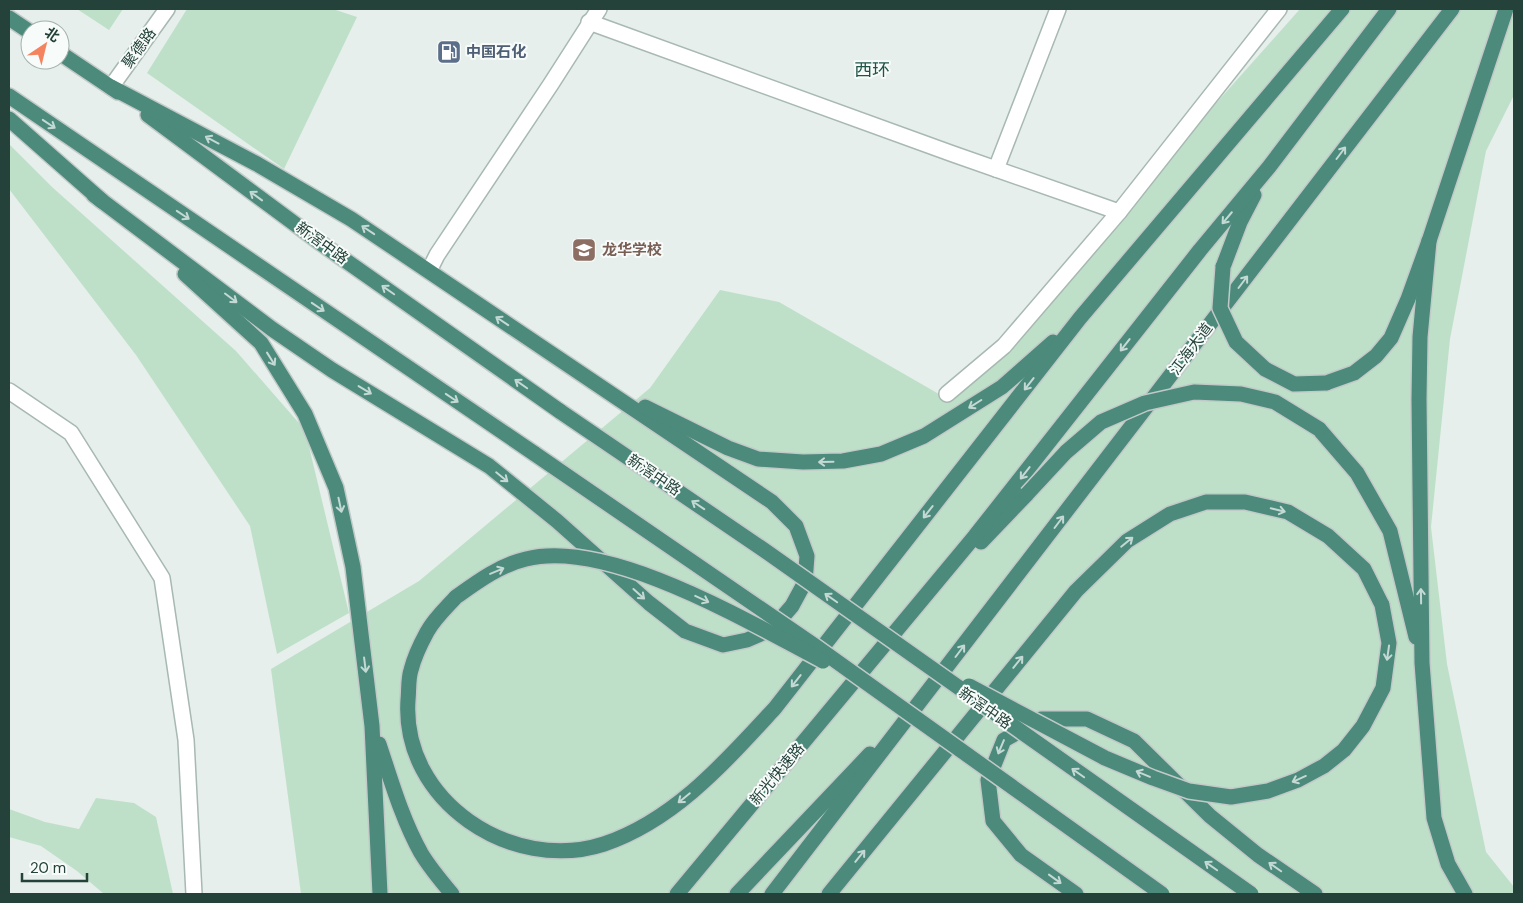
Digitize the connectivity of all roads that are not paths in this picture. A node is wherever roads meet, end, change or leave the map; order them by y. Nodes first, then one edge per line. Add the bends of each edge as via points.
1 (167, 9) edge
2 (599, 9) edge
3 (1058, 9) edge
4 (1279, 9) edge
5 (1342, 9) edge
6 (1389, 9) edge
7 (1452, 9) edge
8 (1506, 9) edge
9 (9, 18) edge
10 (589, 22) junction
11 (20, 25) edge
12 (70, 60) edge
13 (111, 87) junction
14 (9, 96) edge
15 (9, 120) edge
16 (1269, 167) junction
17 (996, 169) junction
18 (94, 195) junction
19 (1119, 212) junction
20 (1429, 241) junction
21 (429, 271) junction
22 (1080, 318) junction
23 (543, 349) junction
24 (9, 390) edge
25 (947, 394) dead end
26 (877, 654) junction
27 (917, 659) junction
28 (1422, 662) junction
29 (872, 686) junction
30 (930, 690) junction
31 (372, 726) junction
32 (194, 894) edge
33 (380, 894) edge
34 (452, 894) edge
35 (677, 894) edge
36 (737, 894) edge
37 (772, 894) edge
38 (829, 894) edge
39 (1076, 894) edge
40 (1162, 894) edge
41 (1251, 894) edge
42 (1315, 894) edge
43 (1465, 894) edge

1 - 13 street, 聚德路
2 - 10 street
3 - 17 street
4 - 19 street
5 - 22 highway
6 - 16 highway
30 -> 7 highway, 江海大道
8 - 20 highway
9 - 11 highway
10 - 17 street
10 - 21 street
12 - 13 highway, 新滘中路
21 -> 13 highway via 351,219 257,164
27 -> 13 highway, 新滘中路, bridge via 322,244
14 -> 29 highway, bridge
15 - 18 highway
16 - 20 highway, bridge via 1240,222 1223,267 1220,308 1236,342 1265,369 1294,384 1326,383 1354,373 1376,356 1391,338
16 -> 26 highway
17 - 19 street
18 -> 23 highway via 272,329 332,370 489,466 685,631 723,645 748,640 772,629 792,606 805,582 808,556 796,526 772,502
18 -> 31 highway via 261,343 305,414 336,488 353,567
19 - 25 street via 1004,346
28 -> 20 highway via 1420,337
23 -> 21 highway
22 -> 23 highway via 1002,387 924,436 881,454 843,462 758,459 728,448 629,399
22 -> 29 highway, bridge via 774,708 727,760 681,801 634,831 603,844 563,851 523,847 482,831 449,806 426,779 412,747 407,714 410,672 427,631 456,596 490,574 526,559 562,555 606,563 654,578 709,602
24 - 32 street via 71,433 162,578 186,740
26 - 28 highway, bridge via 1066,452 1102,422 1145,403 1194,392 1241,394 1274,402 1319,429 1357,474 1390,532
26 - 35 highway, 新光快速路
38 -> 27 highway, bridge via 1076,591 1127,541 1170,514 1206,502 1246,502 1288,512 1328,536 1364,569 1382,605 1389,643 1383,688 1363,726 1344,750 1298,780 1268,792 1232,796 1189,791 1113,761
41 -> 27 highway, 新滘中路, bridge
28 - 43 highway via 1434,818 1448,864
29 - 40 highway, bridge
30 - 36 highway
30 - 37 highway
31 - 33 highway
31 - 34 highway via 414,839 434,873
42 -> 39 highway via 1258,855 1210,816 1134,741 1087,719 1041,719 1004,740 988,780 992,821 1020,855

